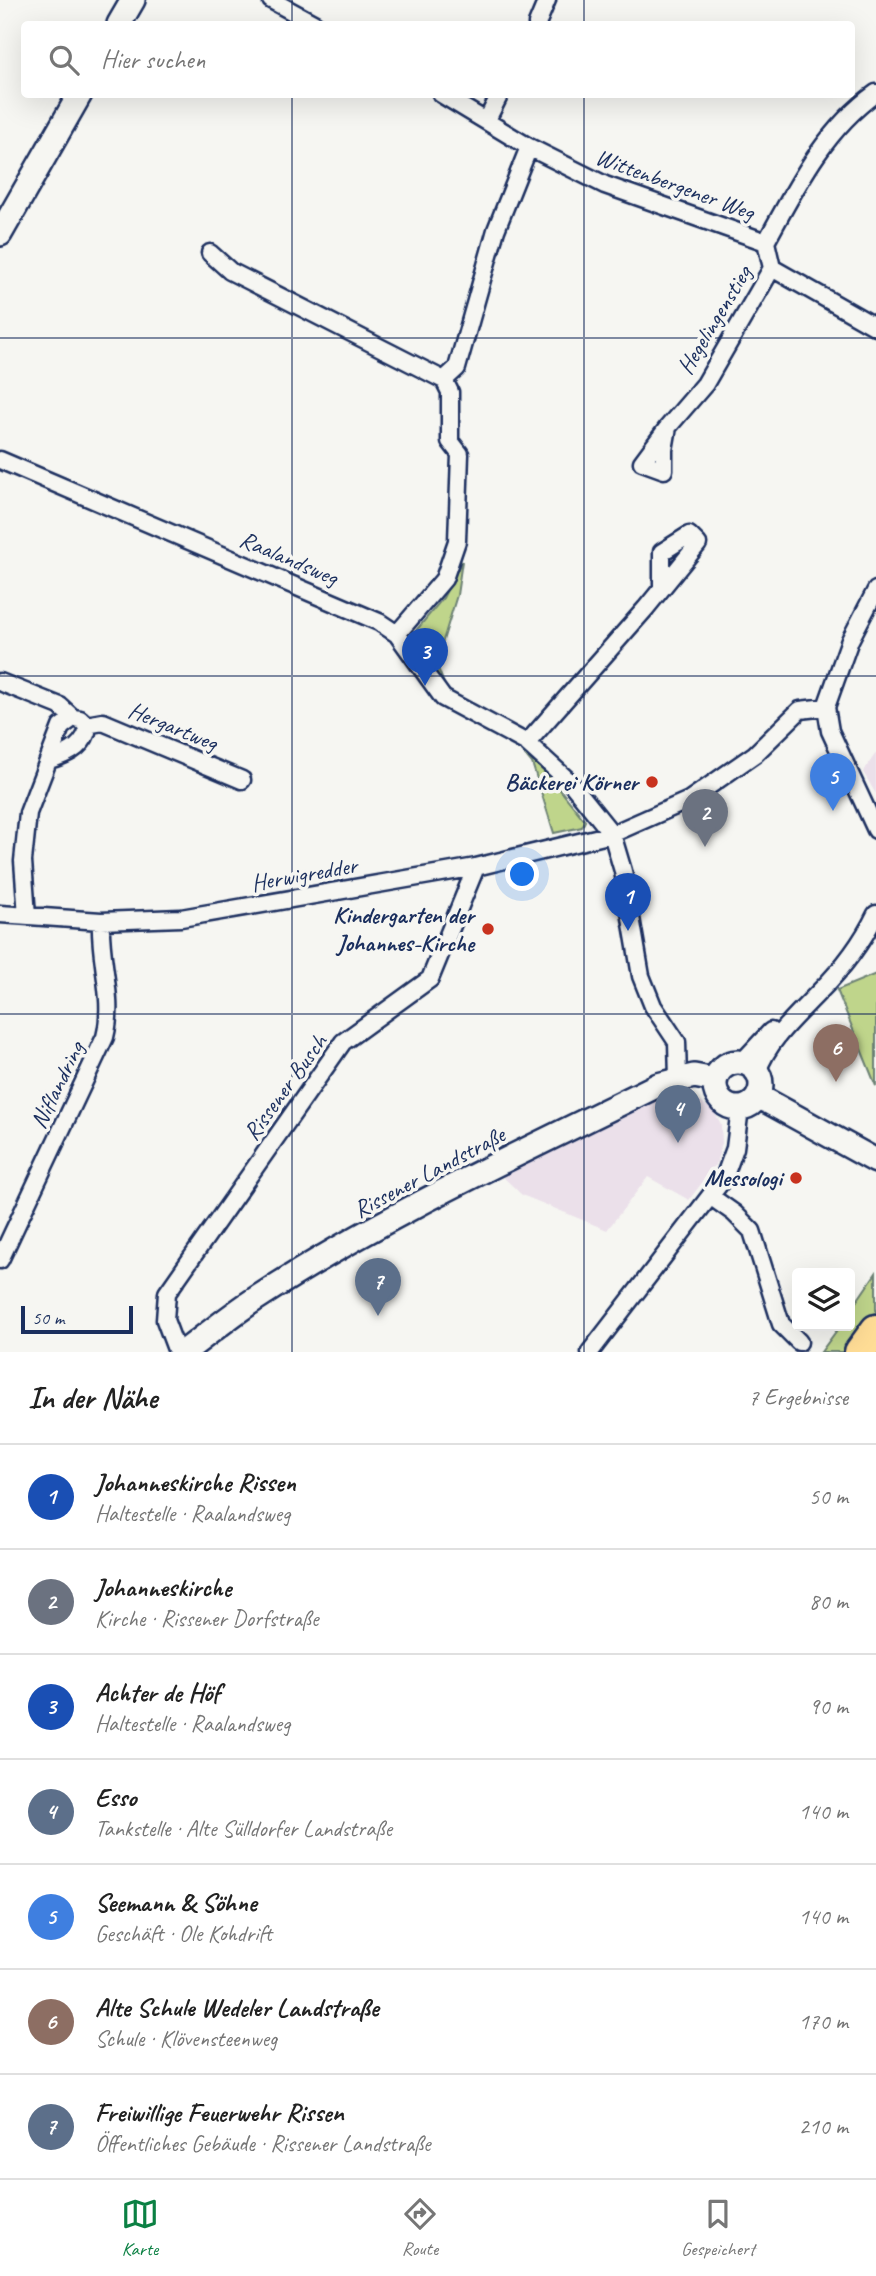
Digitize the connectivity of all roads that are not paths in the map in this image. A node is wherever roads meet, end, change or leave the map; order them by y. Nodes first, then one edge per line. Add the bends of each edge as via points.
1 (133, 0) edge
2 (271, 0) edge
3 (547, 0) edge
4 (122, 21) edge
5 (310, 21) edge
6 (538, 21) edge
7 (876, 93) edge
8 (78, 98) edge
9 (448, 98) edge
10 (498, 98) edge
11 (487, 120) junction
12 (529, 147) junction
13 (0, 234) edge
14 (766, 242) junction
15 (210, 253) dead end
16 (772, 268) junction
17 (876, 327) edge
18 (444, 380) junction
19 (668, 428) dead end
20 (0, 460) edge
21 (663, 588) dead end
22 (876, 590) edge
23 (397, 634) junction
24 (1, 682) edge
25 (826, 707) junction
26 (80, 721) junction
27 (527, 743) junction
28 (49, 760) junction
29 (242, 780) dead end
30 (876, 830) edge
31 (612, 834) junction
32 (476, 867) junction
33 (0, 914) edge
34 (876, 914) edge
35 (27, 916) junction
36 (101, 921) junction
37 (749, 1067) junction
38 (678, 1079) junction
39 (715, 1080) junction
40 (749, 1102) junction
41 (876, 1161) edge
42 (710, 1196) junction
43 (0, 1260) edge
44 (876, 1330) edge
45 (799, 1342) dead end
46 (177, 1352) edge
47 (184, 1352) edge
48 (590, 1352) edge
49 (860, 1352) edge

1 - 4 street
2 - 5 street
3 - 6 street
7 - 14 street via 860,104 813,158
8 - 13 street
9 - 11 street, Wittenbergener Weg
10 - 11 street
11 - 12 street, Wittenbergener Weg
12 - 14 street, Wittenbergener Weg via 606,185
12 - 18 street via 496,230 457,368
14 - 16 street, Wittenbergener Weg
15 - 18 street via 230,271
16 - 17 street
16 - 19 street, Hegelingenstieg via 705,384
18 - 23 street via 450,392 450,441 460,454 457,541 444,579
20 - 23 street, Raalandsweg via 344,606
21 - 27 street
22 - 25 street via 850,640
23 - 27 street, Raalandsweg via 443,698
24 - 26 street, Hergartweg via 60,705
25 - 30 street via 830,731
25 - 31 street, Herwigredder via 800,710 755,754 689,800
26 - 28 street via 61,727
26 - 28 street via 88,732 79,746
26 - 29 street, Hergartweg via 103,722
27 - 31 street, Raalandsweg via 571,783
28 - 35 street via 28,813 23,862
31 - 32 street, Herwigredder
31 - 38 street, Raalandsweg via 641,976 653,1006 677,1042
32 - 36 street, Herwigredder via 181,918
32 - 46 street, Rissener Busch via 430,979 344,1042 167,1293 165,1320
33 - 35 street, Herwigredder
34 - 37 street via 854,952
35 - 36 street, Herwigredder
36 - 43 street, Niflandring via 100,945 110,1003 105,1037
37 - 39 street via 735,1062 722,1068
37 - 40 street via 760,1080
38 - 39 street, Rissener Landstraße
38 - 47 street, Rissener Landstraße via 434,1196 266,1292
39 - 40 street via 718,1097 731,1107
40 - 41 street
40 - 42 street via 724,1178
42 - 45 street via 752,1231 781,1324
42 - 48 street
44 - 49 highway

